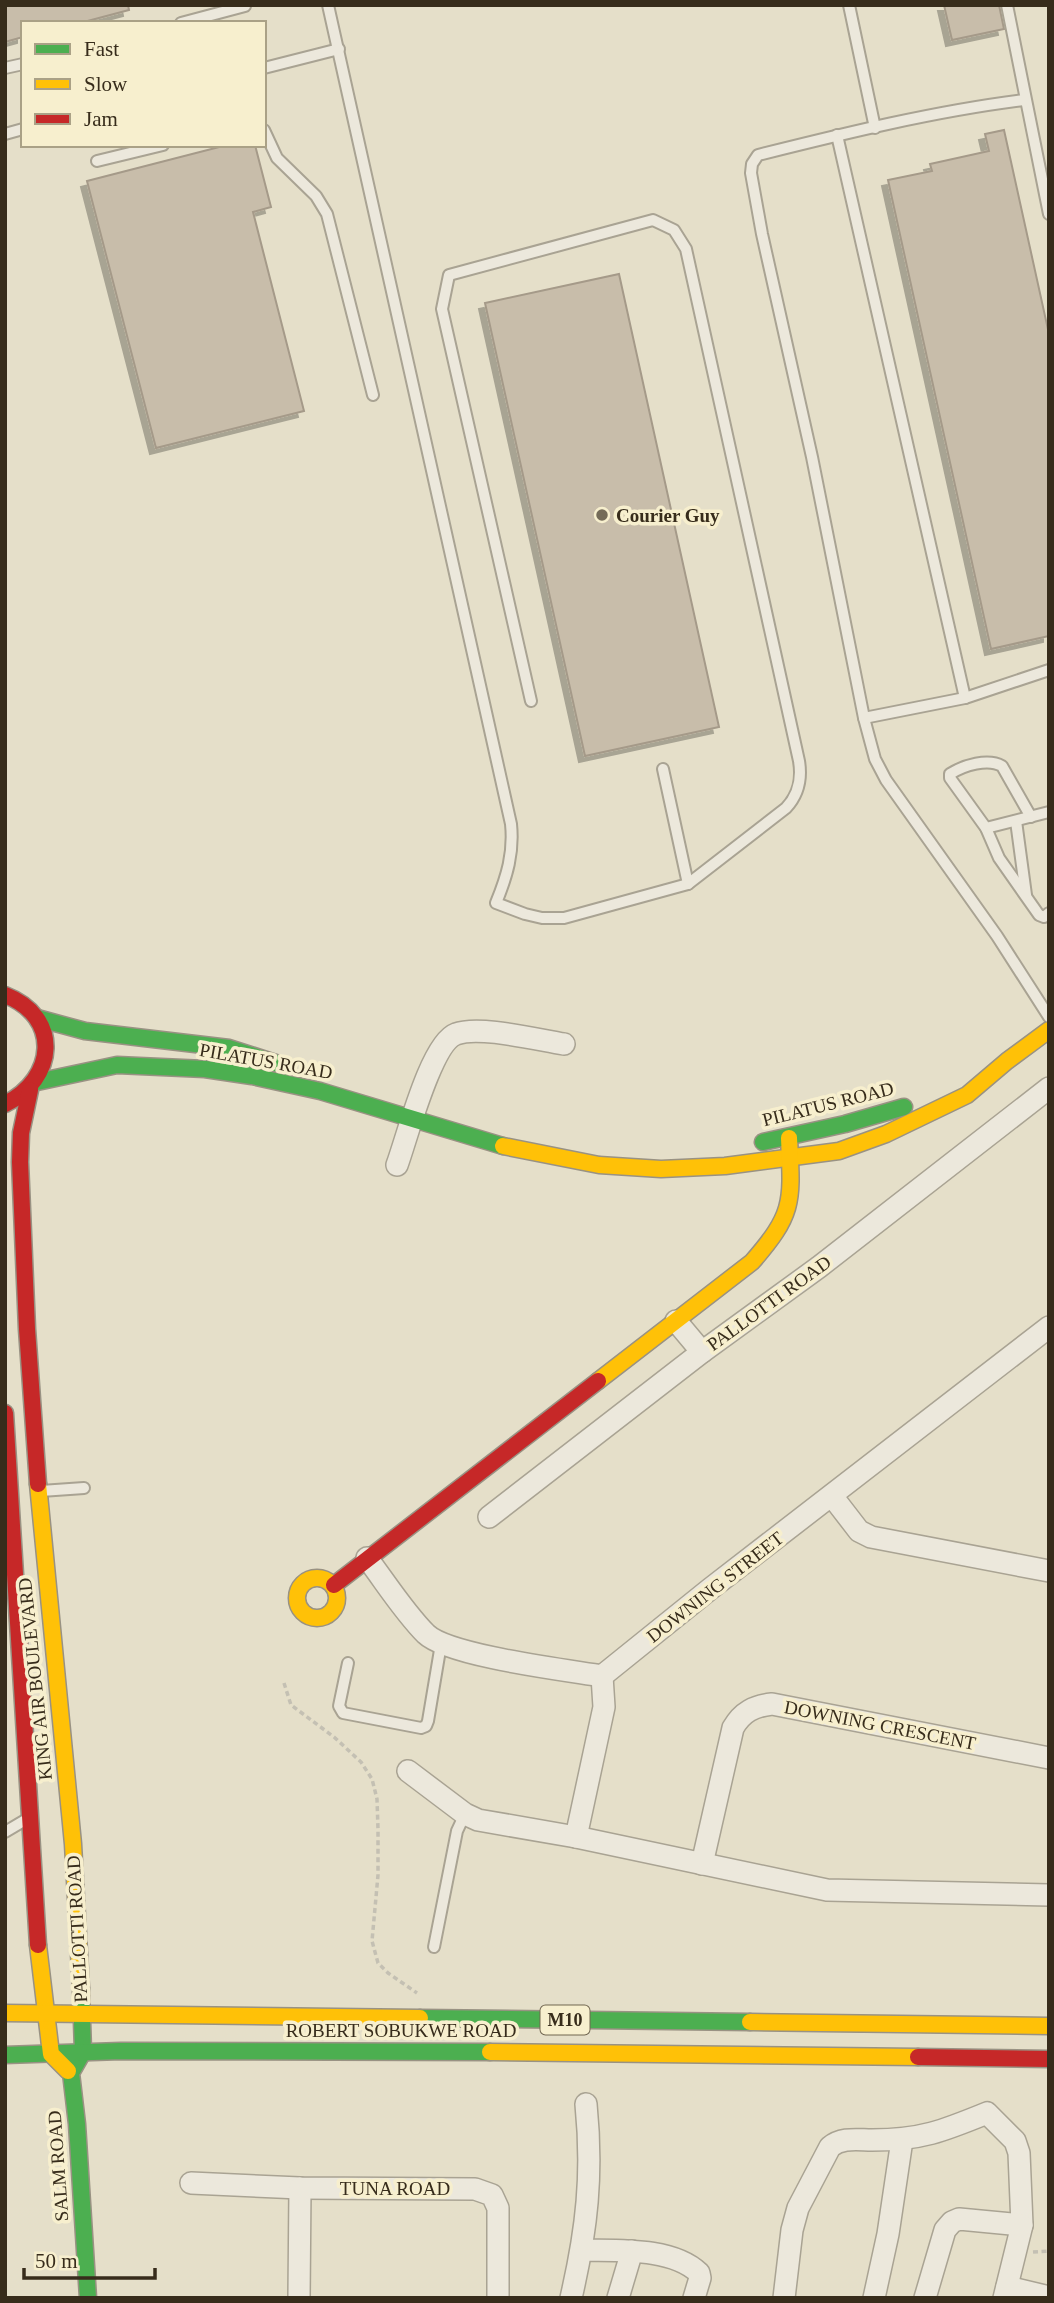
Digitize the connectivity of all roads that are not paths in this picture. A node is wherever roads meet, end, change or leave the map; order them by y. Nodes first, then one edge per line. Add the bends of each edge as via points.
1 (328, 5) edge
2 (849, 5) edge
3 (1007, 5) edge
4 (245, 6) edge
5 (189, 21) edge
6 (339, 49) junction
7 (266, 67) edge
8 (1024, 100) junction
9 (875, 128) junction
10 (266, 134) edge
11 (837, 135) junction
12 (155, 147) edge
13 (97, 161) dead end
14 (1049, 214) edge
15 (373, 395) dead end
16 (1049, 670) edge
17 (965, 698) junction
18 (531, 701) dead end
19 (864, 718) junction
20 (663, 769) dead end
21 (1049, 812) edge
22 (1031, 817) junction
23 (1016, 821) junction
24 (986, 828) junction
25 (688, 884) junction
26 (1026, 896) junction
27 (1049, 913) edge
28 (7, 989) edge
29 (1049, 1017) edge
30 (37, 1018) junction
31 (1049, 1030) edge
32 (564, 1044) dead end
33 (1007, 1061) junction
34 (33, 1086) junction
35 (1049, 1088) edge
36 (5, 1104) edge
37 (416, 1111) junction
38 (789, 1138) junction
39 (752, 1144) dead end
40 (648, 1152) dead end
41 (790, 1157) junction
42 (397, 1165) dead end
43 (676, 1321) junction
44 (1049, 1327) edge
45 (702, 1352) junction
46 (5, 1413) edge
47 (84, 1488) dead end
48 (38, 1491) junction
49 (8, 1493) edge
50 (832, 1496) junction
51 (489, 1517) dead end
52 (367, 1558) junction
53 (1049, 1571) edge
54 (334, 1585) dead end
55 (441, 1644) junction
56 (348, 1663) dead end
57 (602, 1676) junction
58 (1049, 1758) edge
59 (408, 1771) dead end
60 (465, 1814) junction
61 (29, 1817) junction
62 (5, 1832) edge
63 (576, 1837) junction
64 (73, 1844) joint
65 (702, 1864) junction
66 (35, 1895) joint
67 (1049, 1895) edge
68 (434, 1947) dead end
69 (5, 2012) edge
70 (45, 2013) junction
71 (81, 2014) junction
72 (1049, 2026) edge
73 (83, 2052) junction
74 (51, 2054) junction
75 (5, 2055) edge
76 (1049, 2059) edge
77 (71, 2074) junction
78 (586, 2104) dead end
79 (902, 2140) junction
80 (191, 2183) dead end
81 (300, 2188) junction
82 (1023, 2225) junction
83 (582, 2250) junction
84 (632, 2251) junction
85 (1006, 2293) edge
86 (1049, 2297) edge
87 (88, 2298) edge
88 (299, 2298) edge
89 (498, 2298) edge
90 (571, 2298) edge
91 (618, 2298) edge
92 (694, 2298) edge
93 (784, 2298) edge
94 (874, 2298) edge
95 (925, 2298) edge

1 - 6 lane
2 - 9 lane
3 - 8 lane
4 - 5 lane
6 - 7 lane
6 - 25 lane via 511,824 511,860 496,903 542,918 564,918
8 - 9 lane
8 - 14 lane
9 - 11 lane
10 - 15 lane via 277,158 316,196 327,214
11 - 17 lane
11 - 19 lane via 758,156 751,173
12 - 13 lane
16 - 17 lane
17 - 19 lane
18 - 25 lane via 442,309 449,275 653,220 674,230 686,249 801,772 799,786 786,808
19 - 29 lane via 886,780 998,936
20 - 25 lane
21 - 22 lane
22 - 23 lane
22 - 24 lane via 1002,765 989,761 954,771 950,778
23 - 24 lane
23 - 26 lane
24 - 26 lane via 999,858
26 - 27 lane via 1039,915
28 - 30 street
30 - 34 street, KING AIR BOULEVARD via 47,1044
30 - 37 street, PILATUS ROAD via 85,1031 229,1048
31 - 33 street
32 - 37 street via 477,1031 456,1034 438,1050
33 - 38 street, PILATUS ROAD via 895,1111
33 - 41 street, PILATUS ROAD via 967,1095 886,1133 839,1151
34 - 36 street, PILATUS ROAD
34 - 37 street, PILATUS ROAD via 117,1065 205,1069
34 - 48 street, KING AIR BOULEVARD via 21,1133 20,1162
35 - 45 street, PALLOTTI ROAD
37 - 40 street, PILATUS ROAD via 562,1146
37 - 41 street, PILATUS ROAD via 508,1147 599,1165 661,1169
37 - 42 street
38 - 39 street, PILATUS ROAD
38 - 41 street
41 - 43 street via 790,1205 773,1240
43 - 45 street
43 - 52 street
44 - 50 street, DOWNING STREET
45 - 51 street, PALLOTTI ROAD
46 - 49 street, KING AIR BOULEVARD
47 - 48 lane
48 - 49 lane
48 - 64 street, KING AIR BOULEVARD
49 - 61 street, KING AIR BOULEVARD
50 - 53 street via 859,1531 871,1537
50 - 57 street, DOWNING STREET
52 - 54 street
52 - 55 street via 427,1635
55 - 56 lane via 428,1721 421,1728 343,1713 339,1706
55 - 57 street
57 - 63 street via 604,1707
58 - 65 street, DOWNING CRESCENT via 761,1705 739,1717 730,1737
59 - 60 street
60 - 63 street via 495,1824
60 - 68 lane via 457,1831
61 - 62 lane
61 - 66 street, KING AIR BOULEVARD
63 - 65 street
64 - 71 street, PALLOTTI ROAD
65 - 67 street via 837,1891
66 - 70 street, PALLOTTI ROAD
69 - 70 street, ROBERT SOBUKWE ROAD / M10
70 - 71 street, ROBERT SOBUKWE ROAD / M10
70 - 74 street, PALLOTTI ROAD
71 - 72 street, ROBERT SOBUKWE ROAD / M10
71 - 73 street
73 - 74 street, ROBERT SOBUKWE ROAD / M10
73 - 76 street, ROBERT SOBUKWE ROAD / M10
73 - 77 street
74 - 75 street, ROBERT SOBUKWE ROAD / M10
74 - 77 street
77 - 87 street, SALM ROAD
78 - 83 street via 591,2160
79 - 82 street via 932,2135 987,2113 1015,2141 1019,2153
79 - 93 street via 847,2140 836,2142 826,2152 798,2208
79 - 94 street
80 - 81 street, TUNA ROAD
81 - 88 street
81 - 89 street, TUNA ROAD via 486,2191 498,2207
82 - 85 street
82 - 95 street via 951,2222
83 - 84 street
83 - 90 street
84 - 91 street
84 - 92 street via 665,2255 695,2269 700,2278
85 - 86 street

